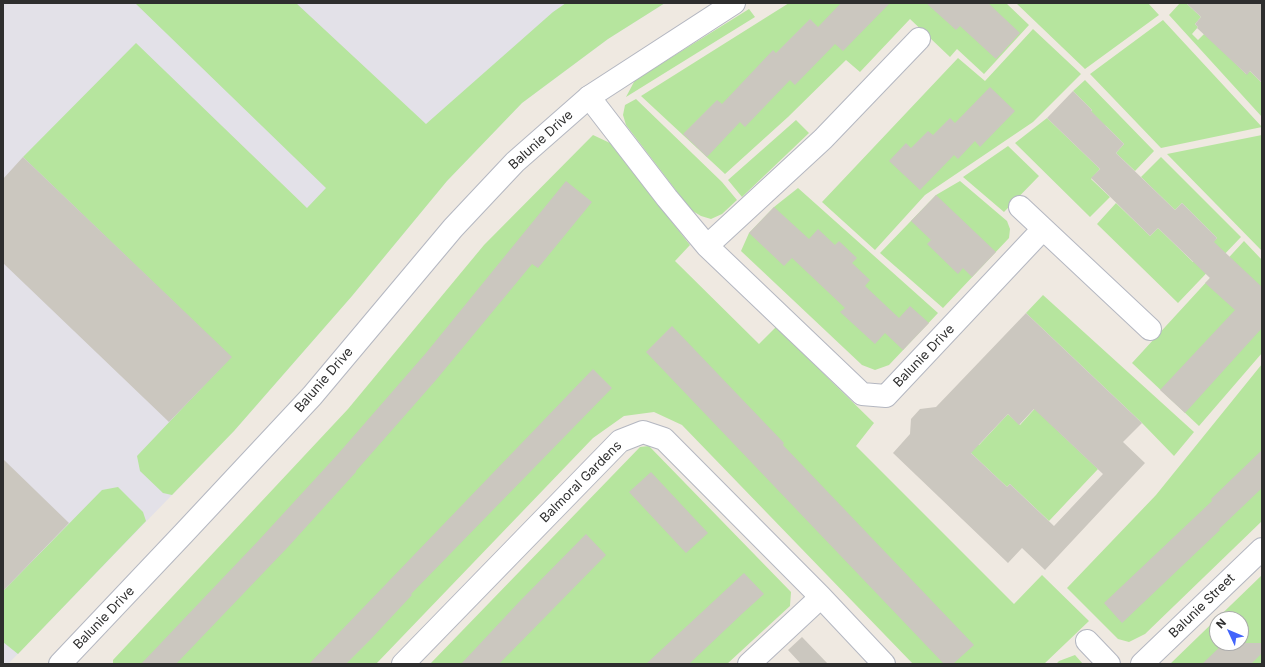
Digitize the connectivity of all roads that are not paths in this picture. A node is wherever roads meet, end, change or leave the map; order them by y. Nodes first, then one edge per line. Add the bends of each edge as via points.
1 (734, 3) edge
2 (919, 39) dead end
3 (589, 97) junction
4 (1020, 208) dead end
5 (1043, 229) junction
6 (707, 246) junction
7 (1150, 329) dead end
8 (1262, 549) edge
9 (821, 597) junction
10 (1087, 641) dead end
11 (66, 662) edge
12 (403, 664) edge
13 (749, 664) edge
14 (884, 664) edge
15 (1109, 664) edge
16 (1142, 664) edge

1 - 3 street, Balunie Drive
2 - 6 street via 823,139
3 - 6 street, Balunie Drive via 666,198
3 - 11 street, Balunie Drive via 515,162 458,222 312,396
4 - 5 street
5 - 6 street, Balunie Drive via 886,396 862,394
5 - 7 street
8 - 16 street, Balunie Street
9 - 12 street, Balmoral Gardens via 664,439 643,432 620,441
9 - 13 street
9 - 14 street, Balmoral Gardens
10 - 15 street

